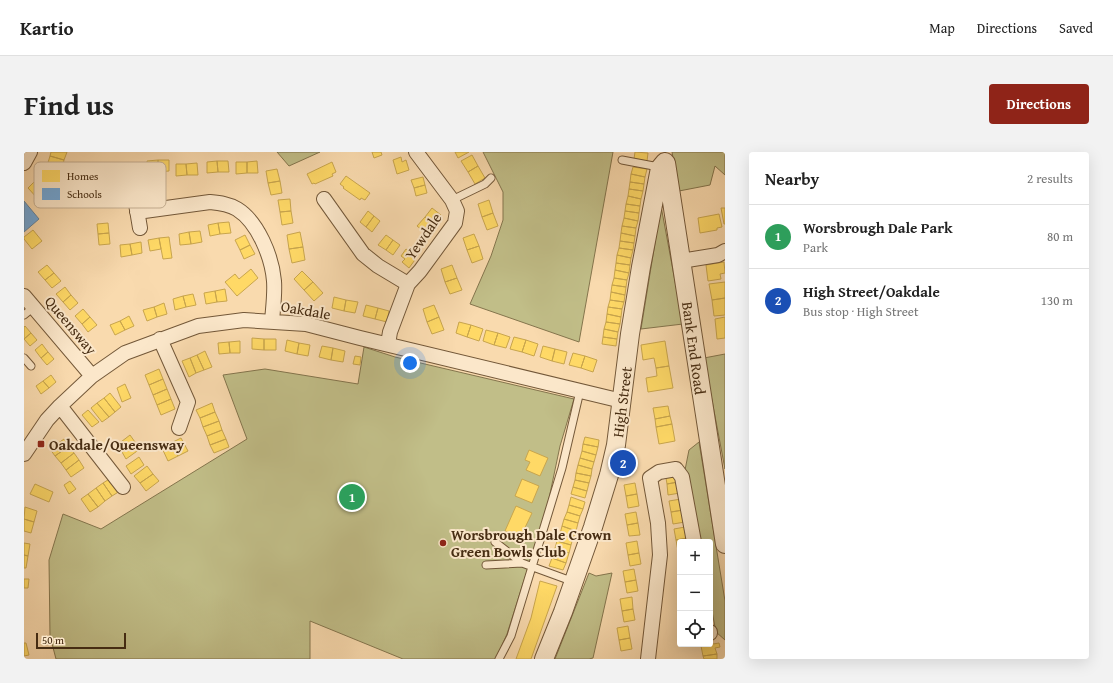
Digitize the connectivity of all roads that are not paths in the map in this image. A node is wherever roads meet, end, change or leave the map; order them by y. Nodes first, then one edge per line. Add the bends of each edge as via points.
1 (30, 152) edge
2 (416, 152) edge
3 (622, 160) dead end
4 (663, 161) edge
5 (24, 163) edge
6 (491, 178) dead end
7 (324, 199) dead end
8 (452, 200) junction
9 (136, 208) edge
10 (137, 212) junction
11 (140, 228) dead end
12 (725, 251) edge
13 (682, 261) junction
14 (408, 284) junction
15 (24, 296) edge
16 (29, 311) edge
17 (272, 321) junction
18 (160, 339) junction
19 (388, 344) junction
20 (24, 358) edge
21 (31, 366) dead end
22 (92, 376) junction
23 (580, 391) junction
24 (622, 401) junction
25 (60, 406) junction
26 (179, 428) dead end
27 (24, 454) edge
28 (123, 487) dead end
29 (693, 539) edge
30 (495, 542) dead end
31 (725, 544) edge
32 (522, 563) junction
33 (486, 565) dead end
34 (531, 567) junction
35 (574, 582) junction
36 (499, 659) edge
37 (544, 659) edge
38 (648, 659) edge

1 - 5 street
2 - 8 street, Yewdale
3 - 4 lane
4 - 13 street, Bank End Road
4 - 24 street, High Street via 640,267
6 - 8 lane via 485,184
7 - 14 street via 363,254
8 - 14 street, Yewdale via 457,211 455,223
9 - 10 street
10 - 11 street
10 - 17 street via 210,202 237,208 250,219 269,258 274,281
12 - 13 street via 718,255
13 - 31 street, Bank End Road
14 - 19 street, Yewdale
15 - 16 street, Queensway
16 - 22 street, Queensway
17 - 18 street, Oakdale via 244,320 198,326
17 - 19 street, Oakdale via 306,324
18 - 22 street, Oakdale via 125,353
18 - 26 street via 188,402
19 - 23 street, Oakdale
20 - 21 lane
22 - 25 street, Oakdale
23 - 24 street, Oakdale
23 - 34 lane via 562,468
24 - 35 street, High Street via 609,475
25 - 27 street, Oakdale
25 - 28 street
29 - 38 street via 682,477 676,469 658,472 650,478 658,523 660,555
30 - 32 lane
32 - 33 lane
32 - 34 lane
34 - 35 lane
34 - 36 lane via 511,636
35 - 37 street, High Street

